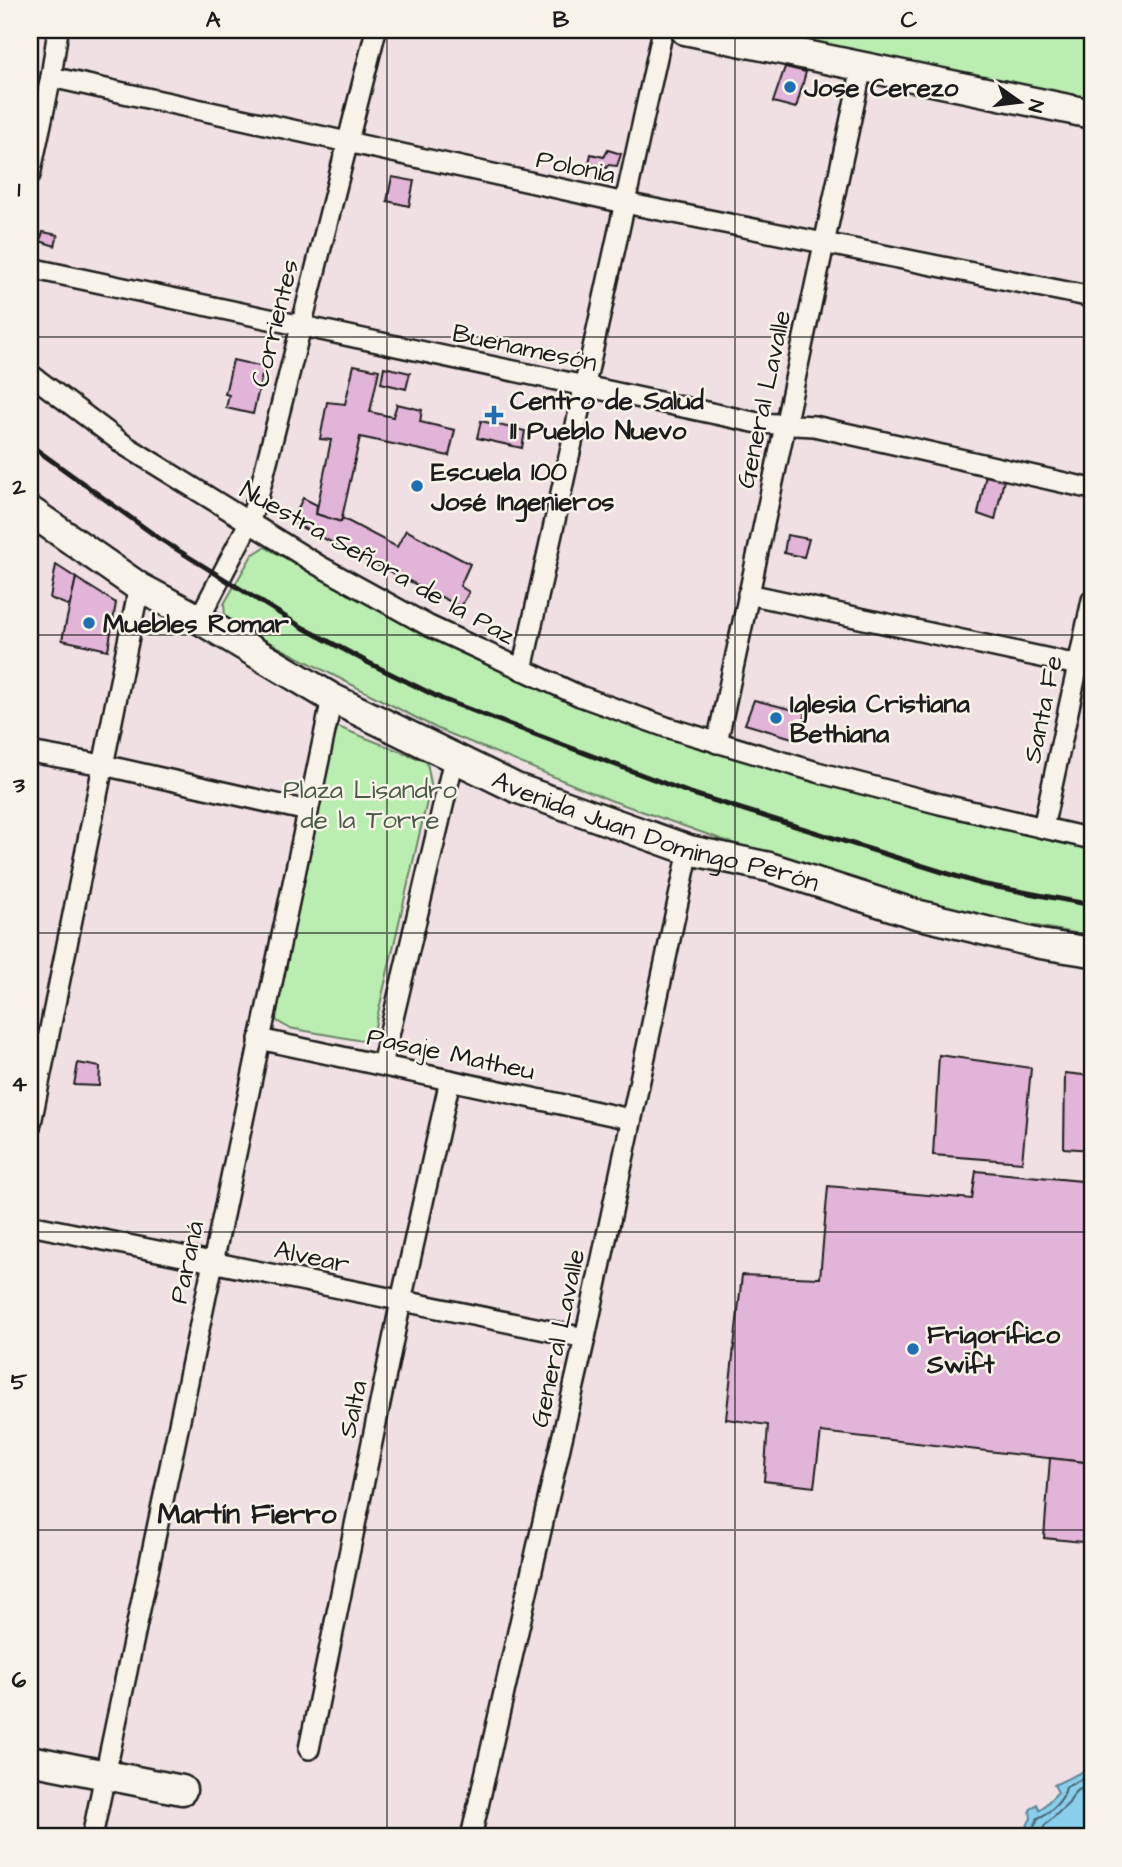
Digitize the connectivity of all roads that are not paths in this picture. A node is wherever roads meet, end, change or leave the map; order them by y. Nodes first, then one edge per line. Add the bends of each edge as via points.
1 (58, 30) edge
2 (376, 30) edge
3 (663, 30) edge
4 (685, 30) edge
5 (862, 67) junction
6 (51, 77) junction
7 (1092, 114) edge
8 (346, 143) junction
9 (30, 175) edge
10 (625, 203) junction
11 (822, 244) junction
12 (30, 268) edge
13 (1092, 298) edge
14 (300, 325) junction
15 (30, 374) edge
16 (584, 387) junction
17 (785, 423) junction
18 (1092, 489) edge
19 (30, 511) edge
20 (249, 523) junction
21 (139, 587) junction
22 (748, 594) junction
23 (1092, 600) edge
24 (198, 619) junction
25 (1085, 667) edge
26 (522, 670) junction
27 (332, 698) junction
28 (717, 743) junction
29 (30, 752) edge
30 (454, 759) junction
31 (103, 765) junction
32 (308, 811) junction
33 (1043, 828) junction
34 (1092, 839) edge
35 (689, 850) junction
36 (1092, 952) edge
37 (260, 1039) junction
38 (382, 1065) junction
39 (450, 1080) junction
40 (631, 1119) junction
41 (30, 1128) edge
42 (30, 1225) edge
43 (213, 1262) junction
44 (401, 1301) junction
45 (584, 1338) junction
46 (309, 1749) dead end
47 (30, 1760) edge
48 (104, 1776) junction
49 (182, 1790) dead end
50 (92, 1837) edge
51 (471, 1837) edge

1 - 6 street
2 - 8 street, Corrientes
3 - 10 street
4 - 5 street
5 - 7 street
5 - 11 street, General Lavalle
6 - 8 street, Polonia
6 - 9 street
8 - 10 street, Polonia
8 - 14 street, Corrientes
10 - 11 street, Polonia
10 - 16 street
11 - 13 street, Polonia
11 - 17 street, General Lavalle
12 - 14 street, Buenamesón
14 - 16 street, Buenamesón
14 - 20 street, Corrientes
15 - 20 street, Nuestra Señora de la Paz via 126,446
16 - 17 street, Buenamesón via 758,424
16 - 26 street
17 - 18 street, Buenamesón
17 - 22 street, General Lavalle
19 - 21 street, Avenida Juan Domingo Perón
20 - 24 street, Corrientes
20 - 26 street, Nuestra Señora de la Paz via 429,626
21 - 24 street, Avenida Juan Domingo Perón
21 - 31 street
22 - 25 street
22 - 28 street, General Lavalle
23 - 25 street, Santa Fe
24 - 27 street, Avenida Juan Domingo Perón
25 - 33 street, Santa Fe
26 - 28 street, Nuestra Señora de la Paz via 580,696
27 - 30 street, Avenida Juan Domingo Perón
27 - 32 street, Paraná
28 - 33 street, Nuestra Señora de la Paz
29 - 31 street
30 - 35 street, Avenida Juan Domingo Perón via 516,788
30 - 38 street
31 - 32 street
31 - 41 street
32 - 37 street, Paraná
33 - 34 street, Nuestra Señora de la Paz
35 - 36 street, Avenida Juan Domingo Perón via 769,867 916,914
35 - 40 street, General Lavalle
37 - 38 street, Pasaje Matheu
37 - 43 street, Paraná
38 - 39 street, Pasaje Matheu
39 - 40 street, Pasaje Matheu
39 - 44 street, Salta
40 - 45 street, General Lavalle
42 - 43 street, Alvear
43 - 44 street, Alvear
43 - 48 street, Paraná
44 - 45 street, Alvear
44 - 46 street, Salta
45 - 51 street, General Lavalle
47 - 48 street
48 - 49 street
48 - 50 street, Paraná

